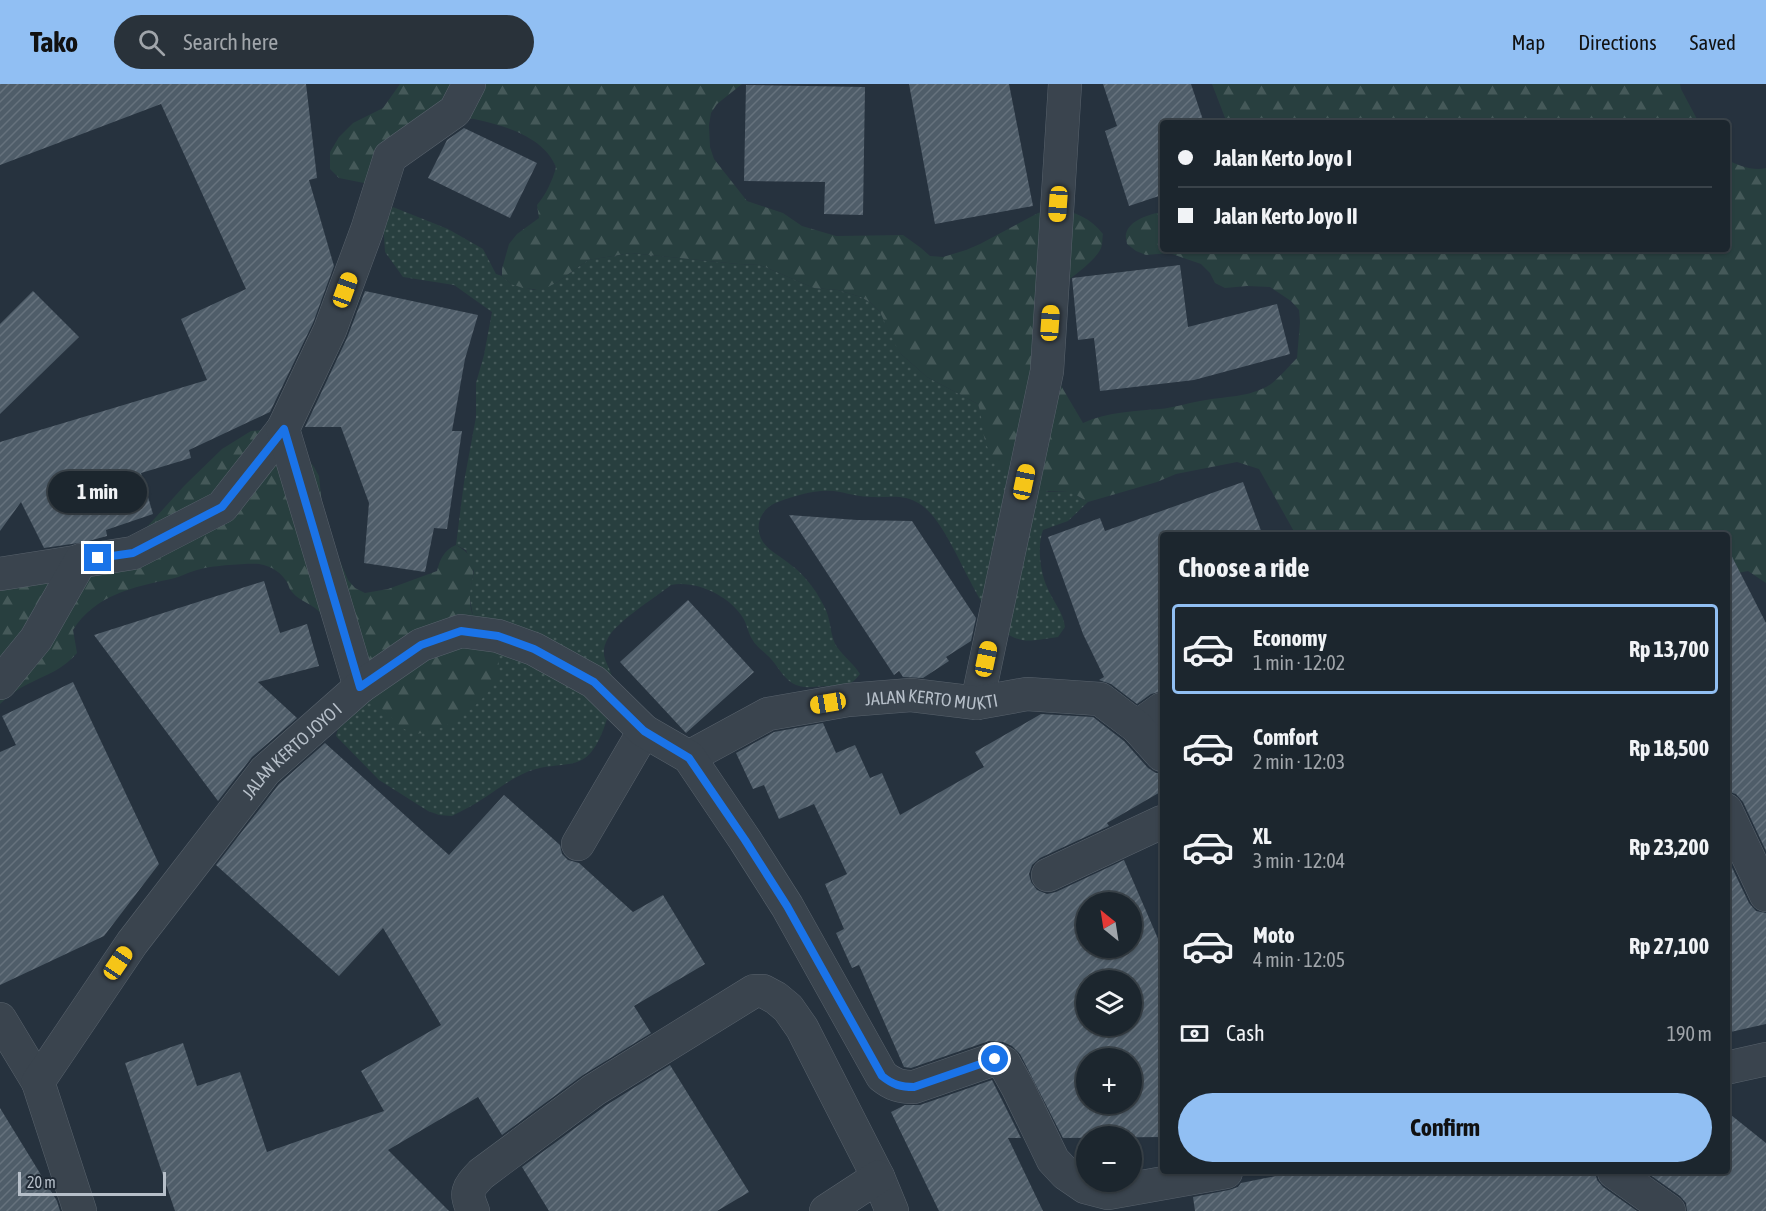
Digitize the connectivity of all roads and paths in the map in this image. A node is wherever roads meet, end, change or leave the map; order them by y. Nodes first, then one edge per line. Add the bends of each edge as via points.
1 (469, 84) edge
2 (1065, 84) edge
3 (284, 429) junction
4 (81, 560) junction
5 (0, 574) edge
6 (0, 683) edge
7 (360, 687) junction
8 (977, 703) junction
9 (1150, 718) edge
10 (644, 731) junction
11 (1160, 749) edge
12 (689, 758) junction
13 (1730, 818) edge
14 (1160, 823) edge
15 (578, 844) dead end
16 (1048, 875) dead end
17 (1766, 895) edge
18 (0, 1019) edge
19 (1766, 1059) edge
20 (1730, 1067) edge
21 (38, 1082) junction
22 (1215, 1174) edge
23 (1617, 1174) edge
24 (878, 1177) junction
25 (80, 1211) edge
26 (473, 1211) edge
27 (826, 1211) edge
28 (892, 1211) edge
29 (1669, 1211) edge

1 - 3 street via 455,111 390,157 330,330
2 - 8 street via 1047,371
3 - 4 street via 222,507 133,553
3 - 7 street
4 - 5 street
4 - 6 street via 36,639
7 - 10 street, JALAN KERTO JOYO I via 421,645 461,631 498,636 534,649 594,682
7 - 21 street, JALAN KERTO JOYO I via 265,771 132,943
8 - 9 street, JALAN KERTO MUKTI via 1027,694 1100,699
8 - 12 street, JALAN KERTO MUKTI via 911,695 848,700 768,714
9 - 11 street, JALAN KERTO MUKTI
10 - 12 street, JALAN KERTO JOYO I
10 - 15 street
12 - 22 street, JALAN KERTO JOYO I via 787,906 882,1076 901,1087 914,1087 1000,1060 1053,1160 1084,1186 1108,1193
13 - 17 street
14 - 16 street
18 - 21 street
19 - 20 street
21 - 25 street
23 - 29 street
24 - 26 street via 789,1008 763,991 754,991 594,1090 481,1174 469,1186 467,1198
24 - 27 street
24 - 28 street

